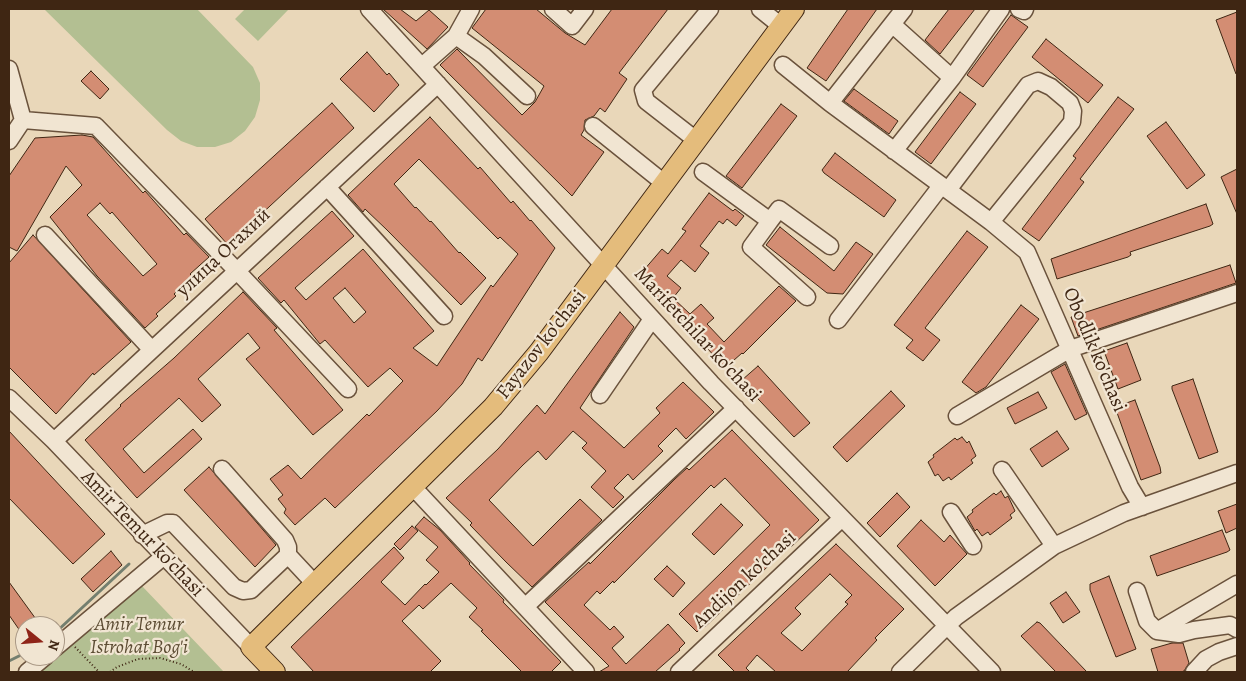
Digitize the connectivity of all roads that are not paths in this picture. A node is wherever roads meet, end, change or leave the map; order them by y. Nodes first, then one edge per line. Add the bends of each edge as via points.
1 (471, 9) edge
2 (553, 9) edge
3 (585, 9) edge
4 (710, 9) edge
5 (760, 9) edge
6 (794, 9) edge
7 (904, 9) edge
8 (1001, 9) edge
9 (1019, 9) edge
10 (1025, 9) edge
11 (374, 14) edge
12 (892, 24) junction
13 (781, 26) junction
14 (456, 36) junction
15 (783, 65) dead end
16 (422, 66) junction
17 (9, 69) edge
18 (952, 78) junction
19 (438, 84) junction
20 (527, 96) dead end
21 (830, 103) junction
22 (23, 120) junction
23 (593, 126) dead end
24 (696, 140) junction
25 (9, 141) edge
26 (894, 151) junction
27 (703, 172) dead end
28 (664, 183) junction
29 (326, 187) junction
30 (945, 188) junction
31 (770, 221) junction
32 (991, 222) junction
33 (45, 235) dead end
34 (830, 246) dead end
35 (603, 266) junction
36 (237, 271) junction
37 (1237, 293) edge
38 (807, 297) dead end
39 (444, 316) dead end
40 (652, 319) junction
41 (838, 320) dead end
42 (1070, 349) junction
43 (151, 350) junction
44 (348, 389) dead end
45 (600, 395) dead end
46 (9, 398) edge
47 (736, 408) junction
48 (957, 416) dead end
49 (54, 441) junction
50 (222, 469) dead end
51 (1002, 470) dead end
52 (1237, 472) edge
53 (413, 488) junction
54 (1142, 506) junction
55 (951, 512) dead end
56 (841, 519) junction
57 (142, 535) junction
58 (973, 546) dead end
59 (1054, 546) junction
60 (288, 555) junction
61 (163, 557) junction
62 (315, 584) junction
63 (1237, 584) edge
64 (1137, 591) dead end
65 (526, 606) junction
66 (947, 626) junction
67 (1237, 629) edge
68 (1157, 631) junction
69 (65, 640) edge
70 (1237, 646) edge
71 (251, 647) junction
72 (275, 672) edge
73 (586, 672) edge
74 (679, 672) edge
75 (900, 672) edge
76 (992, 672) edge
77 (1194, 672) edge

1 - 14 street
2 - 3 street via 572,26
4 - 24 street via 643,90 646,102
5 - 13 street
6 - 13 main road, Fayazov ko'chasi
7 - 12 street
8 - 18 street
9 - 10 street
11 - 16 street, Marifetchilar ko'chasi
12 - 18 street
12 - 21 street
13 - 24 main road, Fayazov ko'chasi
14 - 16 street
14 - 20 street via 484,56
15 - 21 street, Obodlik ko'chasi
16 - 19 street, Marifetchilar ko'chasi
17 - 22 street
18 - 26 street
19 - 29 street, улица Огахий
19 - 35 street, Marifetchilar ko'chasi
21 - 26 street, Obodlik ko'chasi
22 - 25 street
22 - 36 street via 96,126
23 - 28 street
24 - 28 main road, Fayazov ko'chasi
26 - 30 street, Obodlik ko'chasi
27 - 31 street
28 - 35 main road, Fayazov ko'chasi
29 - 36 street, улица Огахий
29 - 39 street
30 - 32 street, Obodlik ko'chasi
30 - 32 street via 1028,85 1038,81 1051,87 1070,103 1072,122
30 - 41 street
31 - 34 street via 780,209
31 - 38 street via 751,247
32 - 42 street, Obodlik ko'chasi via 1027,252
33 - 43 street
35 - 40 street, Marifetchilar ko'chasi
35 - 53 main road, Fayazov ko'chasi via 493,407
36 - 43 street, улица Огахий
36 - 44 street
37 - 42 street
40 - 45 street
40 - 47 street, Marifetchilar ko'chasi
42 - 48 street
42 - 54 street, Obodlik ko'chasi via 1130,486
43 - 49 street, улица Огахий
46 - 49 street, Amir Temur ko'chasi
47 - 56 street, Marifetchilar ko'chasi
47 - 65 street
49 - 57 street, Amir Temur ko'chasi
50 - 60 street via 285,540
51 - 59 street
52 - 54 street
53 - 62 main road, Fayazov ko'chasi
53 - 65 street
54 - 59 street
55 - 58 street
56 - 66 street, Marifetchilar ko'chasi
56 - 74 street, Andijon ko'chasi
57 - 60 street via 173,523 234,588 243,591 251,590
57 - 61 street, Amir Temur ko'chasi
59 - 66 street
60 - 62 street
61 - 69 street
61 - 71 street, Amir Temur ko'chasi
62 - 71 main road, Fayazov ko'chasi
63 - 68 street
64 - 68 street via 1147,621
65 - 73 street
66 - 75 street
66 - 76 street, Marifetchilar ko'chasi
67 - 68 street via 1230,625 1179,634
70 - 77 street via 1206,659
71 - 72 main road, Amir Temur ko'chasi

